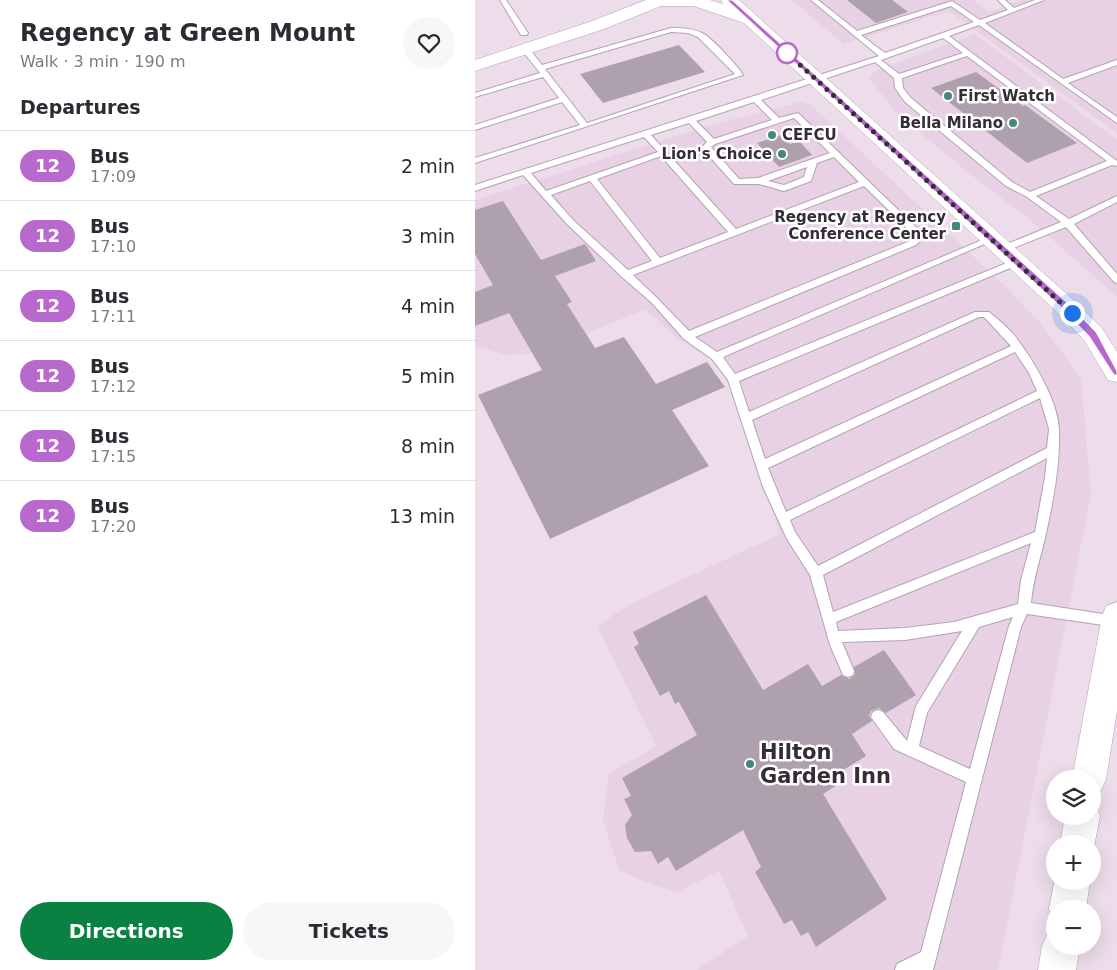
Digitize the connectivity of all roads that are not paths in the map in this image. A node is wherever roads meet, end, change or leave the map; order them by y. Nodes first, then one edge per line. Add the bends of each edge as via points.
1 (503, 0) edge
2 (661, 0) edge
3 (729, 0) edge
4 (751, 0) edge
5 (814, 0) edge
6 (1001, 0) edge
7 (1041, 0) edge
8 (949, 2) edge
9 (1013, 11) junction
10 (753, 22) junction
11 (981, 24) junction
12 (856, 34) junction
13 (945, 36) junction
14 (519, 40) junction
15 (969, 53) junction
16 (880, 58) junction
17 (1117, 62) edge
18 (475, 66) edge
19 (543, 71) junction
20 (898, 77) junction
21 (815, 78) junction
22 (1063, 82) junction
23 (475, 95) edge
24 (757, 98) junction
25 (564, 99) junction
26 (691, 120) junction
27 (777, 120) junction
28 (1117, 121) edge
29 (585, 126) junction
30 (475, 128) edge
31 (646, 134) junction
32 (712, 142) junction
33 (663, 153) junction
34 (835, 154) junction
35 (475, 161) edge
36 (813, 162) junction
37 (1115, 163) edge
38 (525, 172) junction
39 (592, 178) junction
40 (759, 181) junction
41 (864, 183) junction
42 (475, 188) edge
43 (545, 194) junction
44 (1030, 195) junction
45 (1117, 199) edge
46 (1067, 223) junction
47 (734, 233) junction
48 (1004, 250) junction
49 (658, 262) junction
50 (625, 275) junction
51 (1117, 280) edge
52 (687, 336) junction
53 (1017, 347) junction
54 (716, 356) junction
55 (1117, 373) edge
56 (733, 379) junction
57 (1043, 392) junction
58 (746, 418) junction
59 (1053, 450) junction
60 (762, 466) junction
61 (784, 518) junction
62 (1039, 535) junction
63 (815, 573) junction
64 (1024, 608) junction
65 (829, 619) junction
66 (1117, 619) edge
67 (975, 622) junction
68 (834, 637) junction
69 (848, 671) dead end
70 (878, 718) dead end
71 (911, 750) junction
72 (1091, 770) edge
73 (973, 778) junction
74 (1060, 955) edge
75 (926, 963) edge
76 (903, 970) edge
77 (1057, 970) edge

1 - 14 lane
2 - 10 street via 695,1
2 - 14 street via 598,25
3 - 10 street
4 - 10 street
5 - 12 lane
6 - 9 lane
7 - 9 lane
8 - 11 lane
8 - 12 lane
9 - 11 lane
10 - 21 street
11 - 13 lane
11 - 22 lane
12 - 16 lane
13 - 15 lane
13 - 16 lane
14 - 18 street
14 - 19 lane
15 - 20 lane
15 - 37 lane
16 - 20 lane
16 - 21 lane
17 - 22 lane
19 - 23 lane
19 - 25 lane
19 - 29 lane via 671,30 701,34 739,75
20 - 44 lane via 899,88 908,100 1009,184
21 - 24 lane
21 - 48 street
22 - 28 lane
24 - 26 lane
24 - 27 lane
25 - 29 lane
25 - 30 lane
26 - 31 lane
26 - 32 lane
27 - 32 lane
27 - 34 lane via 795,115
29 - 35 lane
31 - 33 lane
31 - 38 lane
32 - 40 lane via 706,147 737,182
33 - 39 lane
33 - 47 lane
34 - 36 lane
34 - 41 lane
36 - 40 lane
36 - 40 lane via 808,179 784,188
37 - 44 lane
38 - 42 lane
38 - 43 lane
39 - 43 lane
39 - 49 lane
41 - 47 lane
41 - 52 lane via 921,236 913,243
43 - 50 lane
44 - 46 lane
45 - 46 lane
46 - 48 lane
46 - 51 lane
47 - 49 lane
48 - 54 lane
48 - 55 street via 1093,334
48 - 56 lane
49 - 50 lane
50 - 52 lane via 654,300
52 - 54 lane
53 - 57 lane
53 - 58 lane via 986,314 978,314
53 - 60 lane
54 - 56 lane
56 - 58 lane
57 - 59 lane via 1054,429
57 - 61 lane
58 - 60 lane
59 - 62 lane
59 - 63 lane
60 - 61 lane
61 - 63 lane
62 - 64 lane via 1027,580
62 - 65 lane
63 - 65 lane
64 - 66 lane
64 - 67 lane
64 - 73 lane via 1015,626
65 - 68 lane
66 - 72 street
67 - 68 lane via 905,634
67 - 71 lane via 921,711
68 - 69 lane
70 - 71 lane via 899,744
71 - 73 lane
73 - 75 lane
74 - 77 street
75 - 76 lane

